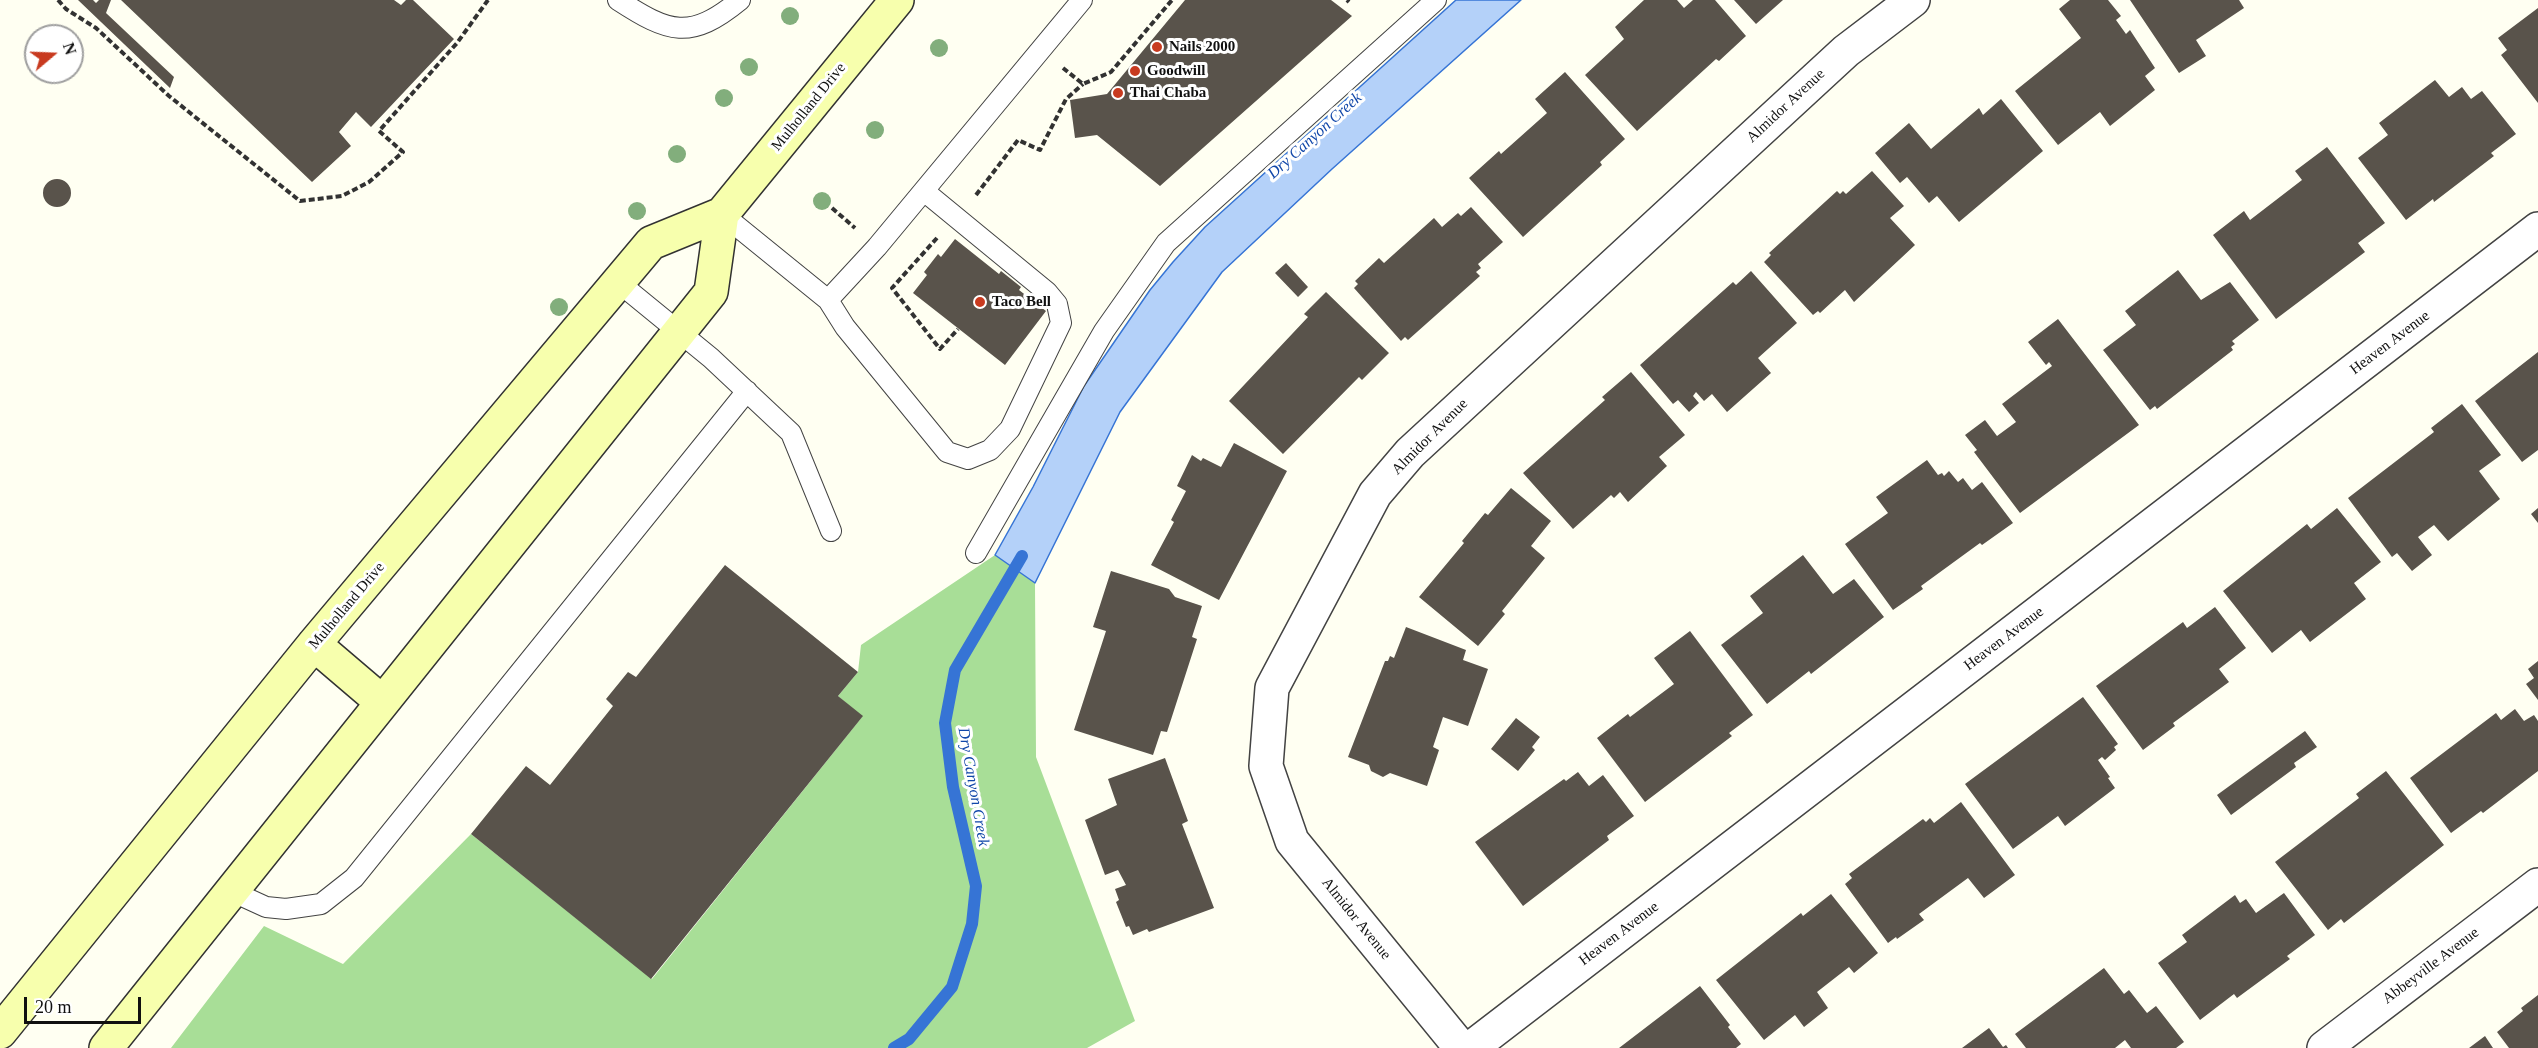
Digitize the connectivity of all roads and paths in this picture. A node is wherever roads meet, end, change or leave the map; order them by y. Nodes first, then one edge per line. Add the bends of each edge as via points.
1 (58, 0) edge
2 (488, 0) edge
3 (618, 0) edge
4 (740, 0) edge
5 (897, 0) edge
6 (1082, 0) edge
7 (1172, 0) edge
8 (1436, 0) edge
9 (1913, 0) edge
10 (1041, 50) junction
11 (924, 191) junction
12 (722, 214) junction
13 (2538, 229) edge
14 (618, 282) junction
15 (828, 300) junction
16 (679, 333) junction
17 (747, 391) junction
18 (831, 531) dead end
19 (976, 553) dead end
20 (314, 645) junction
21 (382, 702) junction
22 (2538, 885) edge
23 (231, 891) junction
24 (0, 1032) edge
25 (105, 1048) edge
26 (1461, 1048) edge
27 (1471, 1048) edge
28 (2324, 1048) edge

1 - 2 path via 300,201 342,196 369,182 403,152 379,131 457,43
3 - 4 lane via 673,29 698,27 720,17
5 - 12 main road, Mulholland Drive
6 - 10 lane
7 - 10 path via 1111,72 1083,84
8 - 19 lane via 1166,243 1104,331
9 - 26 street, Almidor Avenue via 1846,51 1410,453 1375,494 1272,688 1266,766 1292,841
10 - 11 lane
11 - 15 lane
11 - 15 lane via 1057,304 1061,323 1010,429 990,450 968,459 947,452 845,327
12 - 14 main road, Mulholland Drive via 651,243
12 - 15 lane
12 - 16 main road via 711,292
13 - 27 street, Heaven Avenue
14 - 16 lane
14 - 20 main road, Mulholland Drive
16 - 17 lane
16 - 21 main road
17 - 18 lane via 791,433
17 - 23 lane via 354,878 321,904 286,909 266,907
20 - 21 main road
20 - 24 main road, Mulholland Drive
21 - 23 main road
22 - 28 street, Abbeyville Avenue
23 - 25 main road

